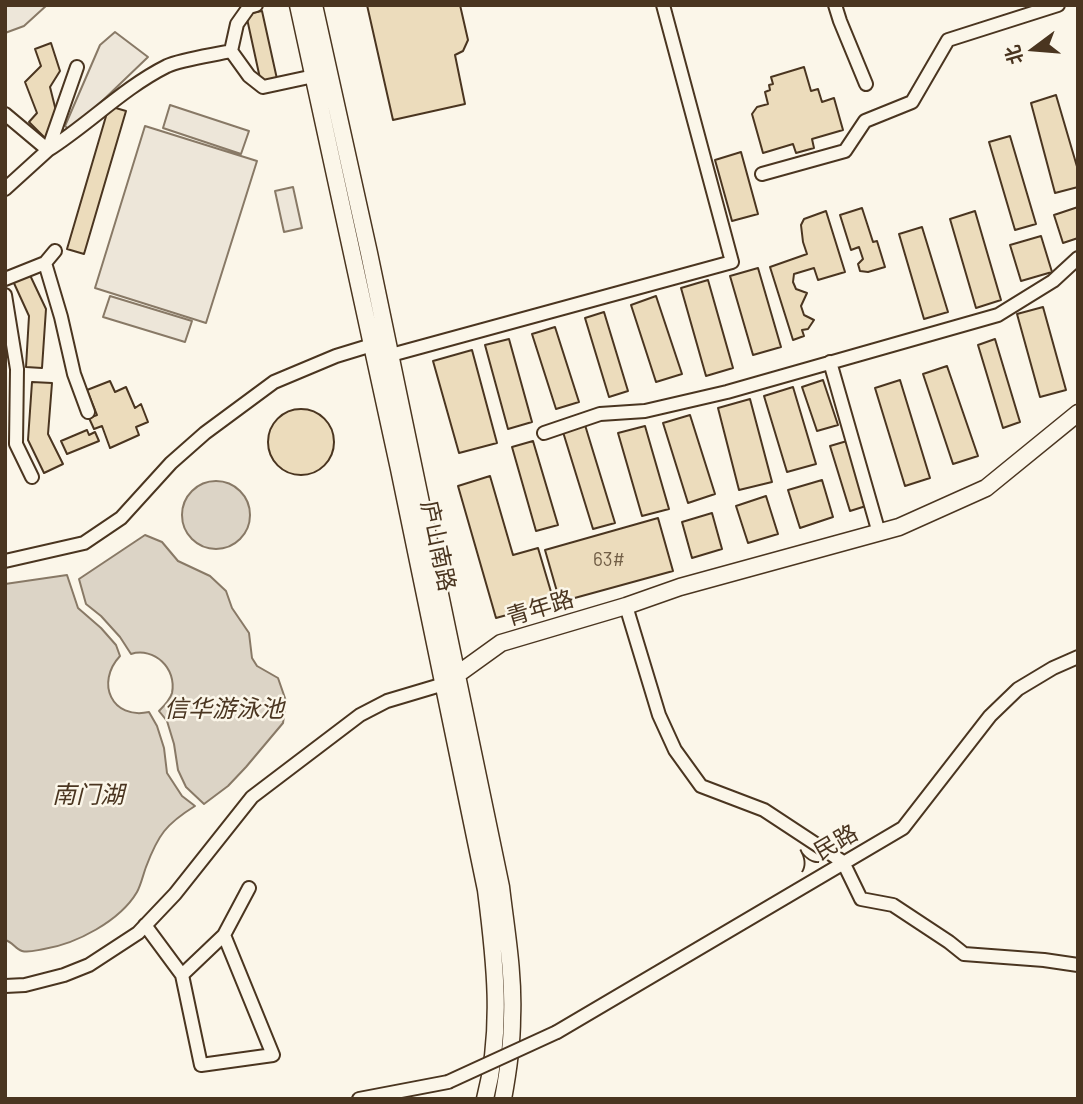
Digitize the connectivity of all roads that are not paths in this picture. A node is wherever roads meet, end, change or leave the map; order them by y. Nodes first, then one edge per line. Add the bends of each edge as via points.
1 (256, 5) edge
2 (298, 5) edge
3 (314, 5) edge
4 (663, 5) edge
5 (835, 5) edge
6 (1058, 5) edge
7 (231, 51) junction
8 (77, 67) dead end
9 (314, 76) junction
10 (866, 84) dead end
11 (5, 114) edge
12 (48, 150) junction
13 (762, 174) dead end
14 (5, 189) edge
15 (55, 251) dead end
16 (1078, 258) edge
17 (45, 263) junction
18 (5, 279) edge
19 (5, 295) edge
20 (372, 345) junction
21 (391, 355) junction
22 (830, 362) junction
23 (88, 412) dead end
24 (1078, 413) edge
25 (544, 433) dead end
26 (32, 477) dead end
27 (879, 533) junction
28 (5, 561) edge
29 (626, 606) junction
30 (1078, 657) edge
31 (458, 674) junction
32 (444, 684) junction
33 (843, 862) junction
34 (249, 888) dead end
35 (145, 925) junction
36 (224, 935) junction
37 (1078, 965) edge
38 (181, 975) junction
39 (5, 986) edge
40 (359, 1099) edge
41 (485, 1099) edge
42 (503, 1099) edge

1 - 7 street via 249,7 237,24
2 - 9 main road, 庐山南路
3 - 21 main road, 庐山南路
4 - 21 street via 732,262
5 - 10 street
6 - 13 street via 948,40 912,102 865,121 845,151
7 - 9 street via 263,87
7 - 12 street via 170,65 129,89
8 - 12 street
9 - 20 main road, 庐山南路
11 - 12 street
12 - 14 street
15 - 17 street
16 - 22 street via 1053,281 998,315
17 - 18 street
17 - 23 street
19 - 26 street via 17,369 16,444
20 - 28 street via 274,382 205,433 121,518 84,543
20 - 32 main road, 庐山南路
21 - 31 main road, 庐山南路
22 - 25 street via 645,411 600,414
22 - 27 street
24 - 27 main road, 青年路 via 986,488
27 - 29 main road, 青年路
29 - 31 main road, 青年路 via 501,643
29 - 33 street via 659,715 675,750 701,786 764,810
30 - 33 street, 人民路 via 1018,689 990,716 903,828
31 - 32 main road, 青年路
31 - 42 main road, 庐山南路 via 501,887 509,956 513,1017
32 - 35 street, 青年路 via 387,701 360,715 252,797 176,894
32 - 41 main road, 庐山南路 via 486,890 494,956 497,1021
33 - 37 street via 861,899 893,905 964,954
33 - 40 street, 人民路, bridge via 557,1032 448,1082
34 - 36 street
35 - 38 street
35 - 39 street, 青年路 via 89,965 38,982
36 - 38 street
36 - 38 street via 272,1055 201,1065

